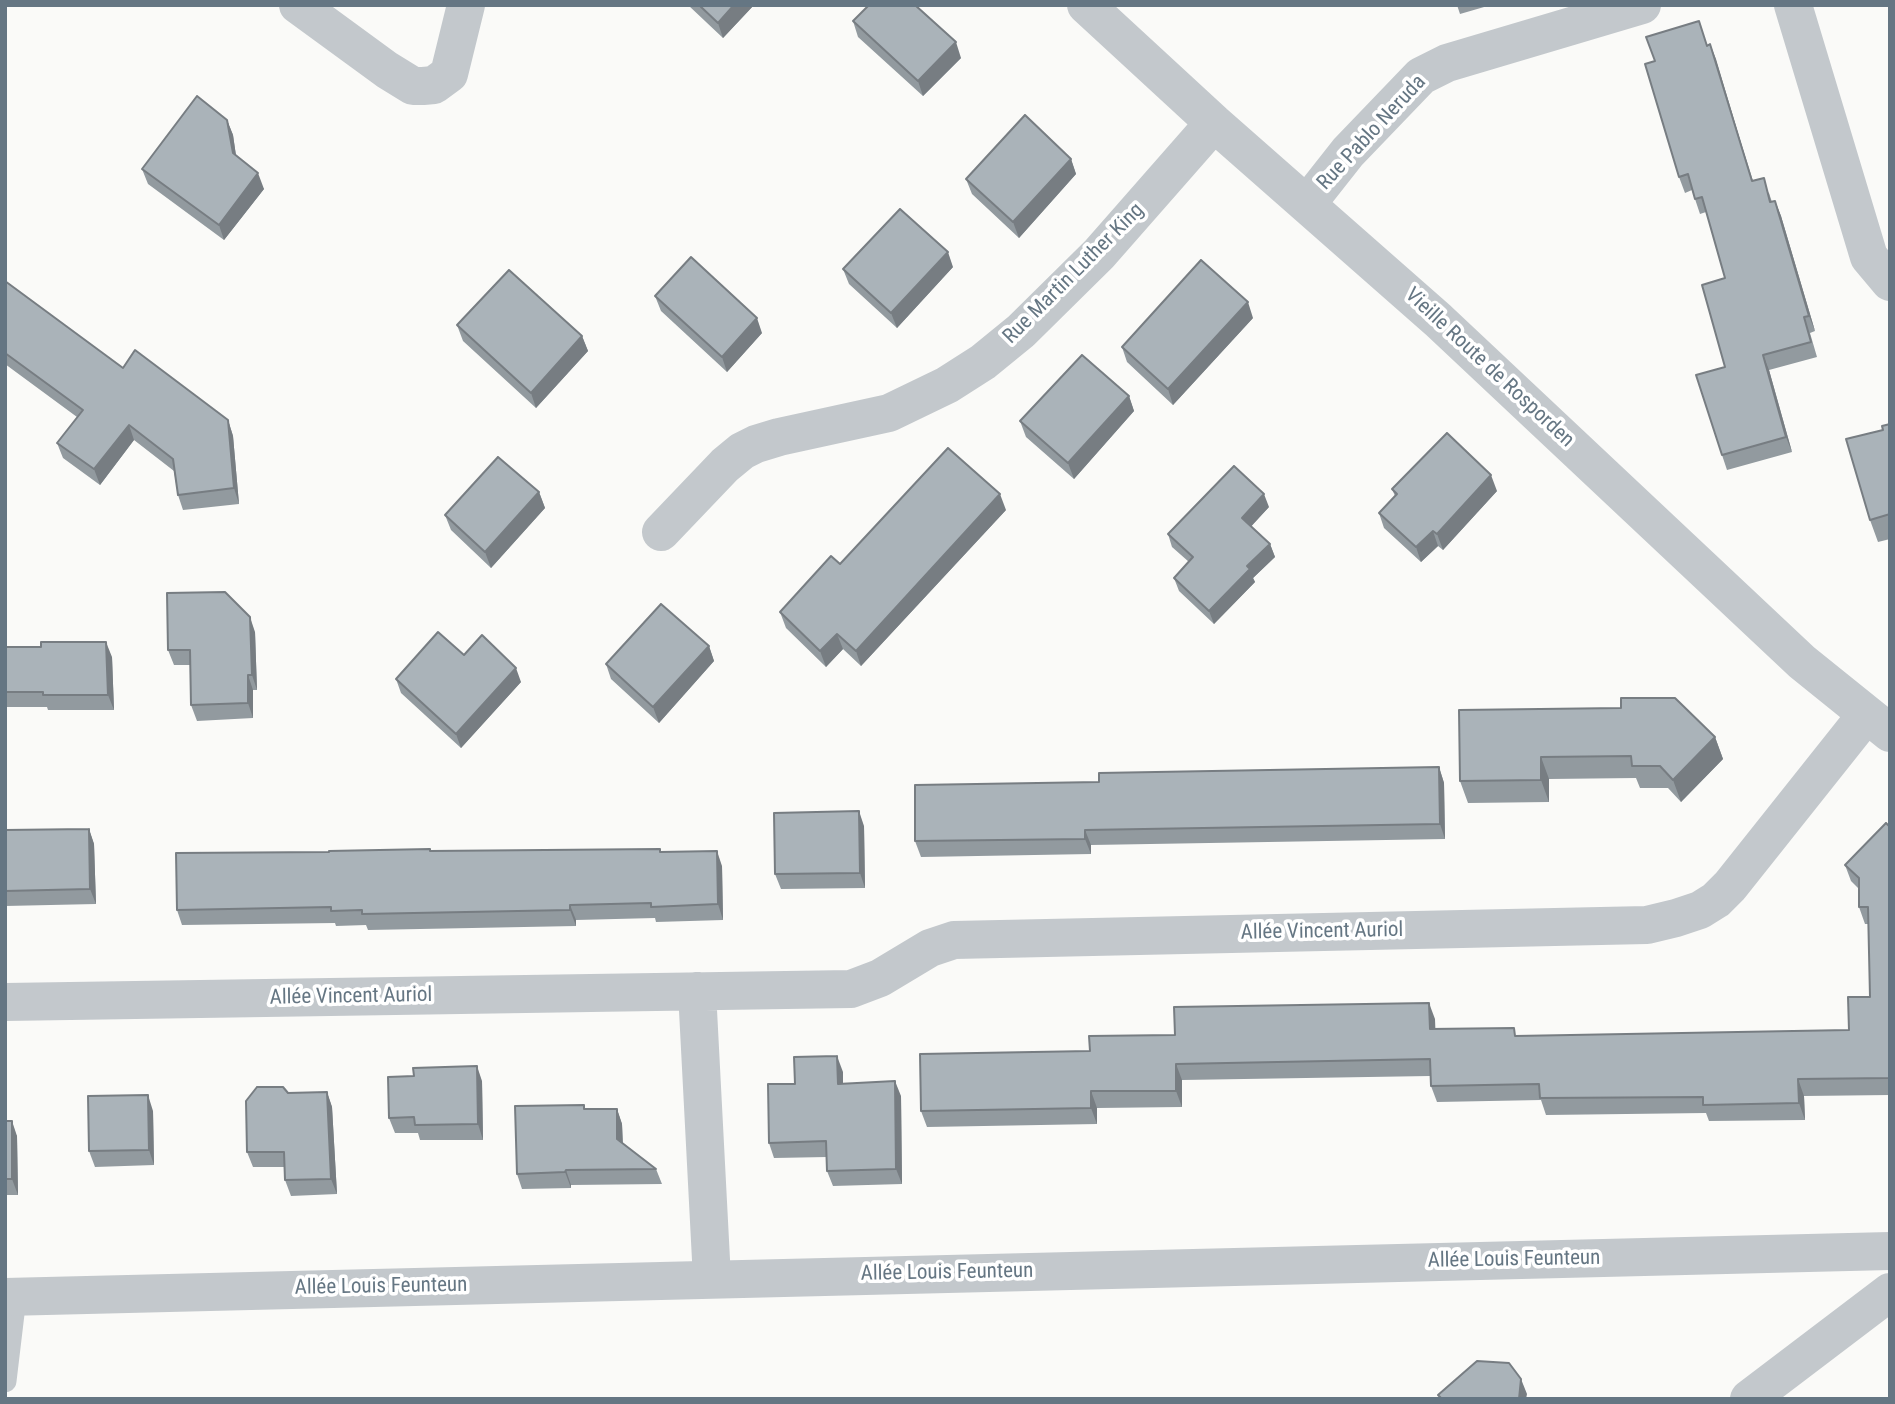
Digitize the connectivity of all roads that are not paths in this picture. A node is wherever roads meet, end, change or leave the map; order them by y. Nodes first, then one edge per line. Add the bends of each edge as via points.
1 (299, 5) edge
2 (466, 5) edge
3 (1086, 5) edge
4 (1642, 5) edge
5 (1793, 5) edge
6 (1600, 11) edge
7 (1214, 122) junction
8 (1307, 204) junction
9 (1890, 282) edge
10 (661, 532) dead end
11 (1878, 724) edge
12 (697, 991) junction
13 (5, 1003) edge
14 (1890, 1251) edge
15 (712, 1279) junction
16 (1890, 1292) edge
17 (10, 1297) edge
18 (5, 1381) edge
19 (1749, 1399) edge

1 - 2 street via 413,86 434,85 449,74
3 - 7 street, Vieille Route de Rosporden
4 - 6 street, Rue Pablo Neruda
5 - 9 street via 1869,257
6 - 8 street, Rue Pablo Neruda via 1421,76 1348,152
7 - 8 street, Vieille Route de Rosporden
7 - 10 street, Rue Martin Luther King via 1099,254 983,362 889,413 779,437 742,451
8 - 11 street, Vieille Route de Rosporden via 1438,320 1802,662
11 - 12 street, Allée Vincent Auriol via 1716,900 1700,910 1647,925 954,940 851,989
12 - 13 street, Allée Vincent Auriol
12 - 15 street
14 - 15 street, Allée Louis Feunteun
15 - 17 street, Allée Louis Feunteun
16 - 19 street
17 - 18 lane

